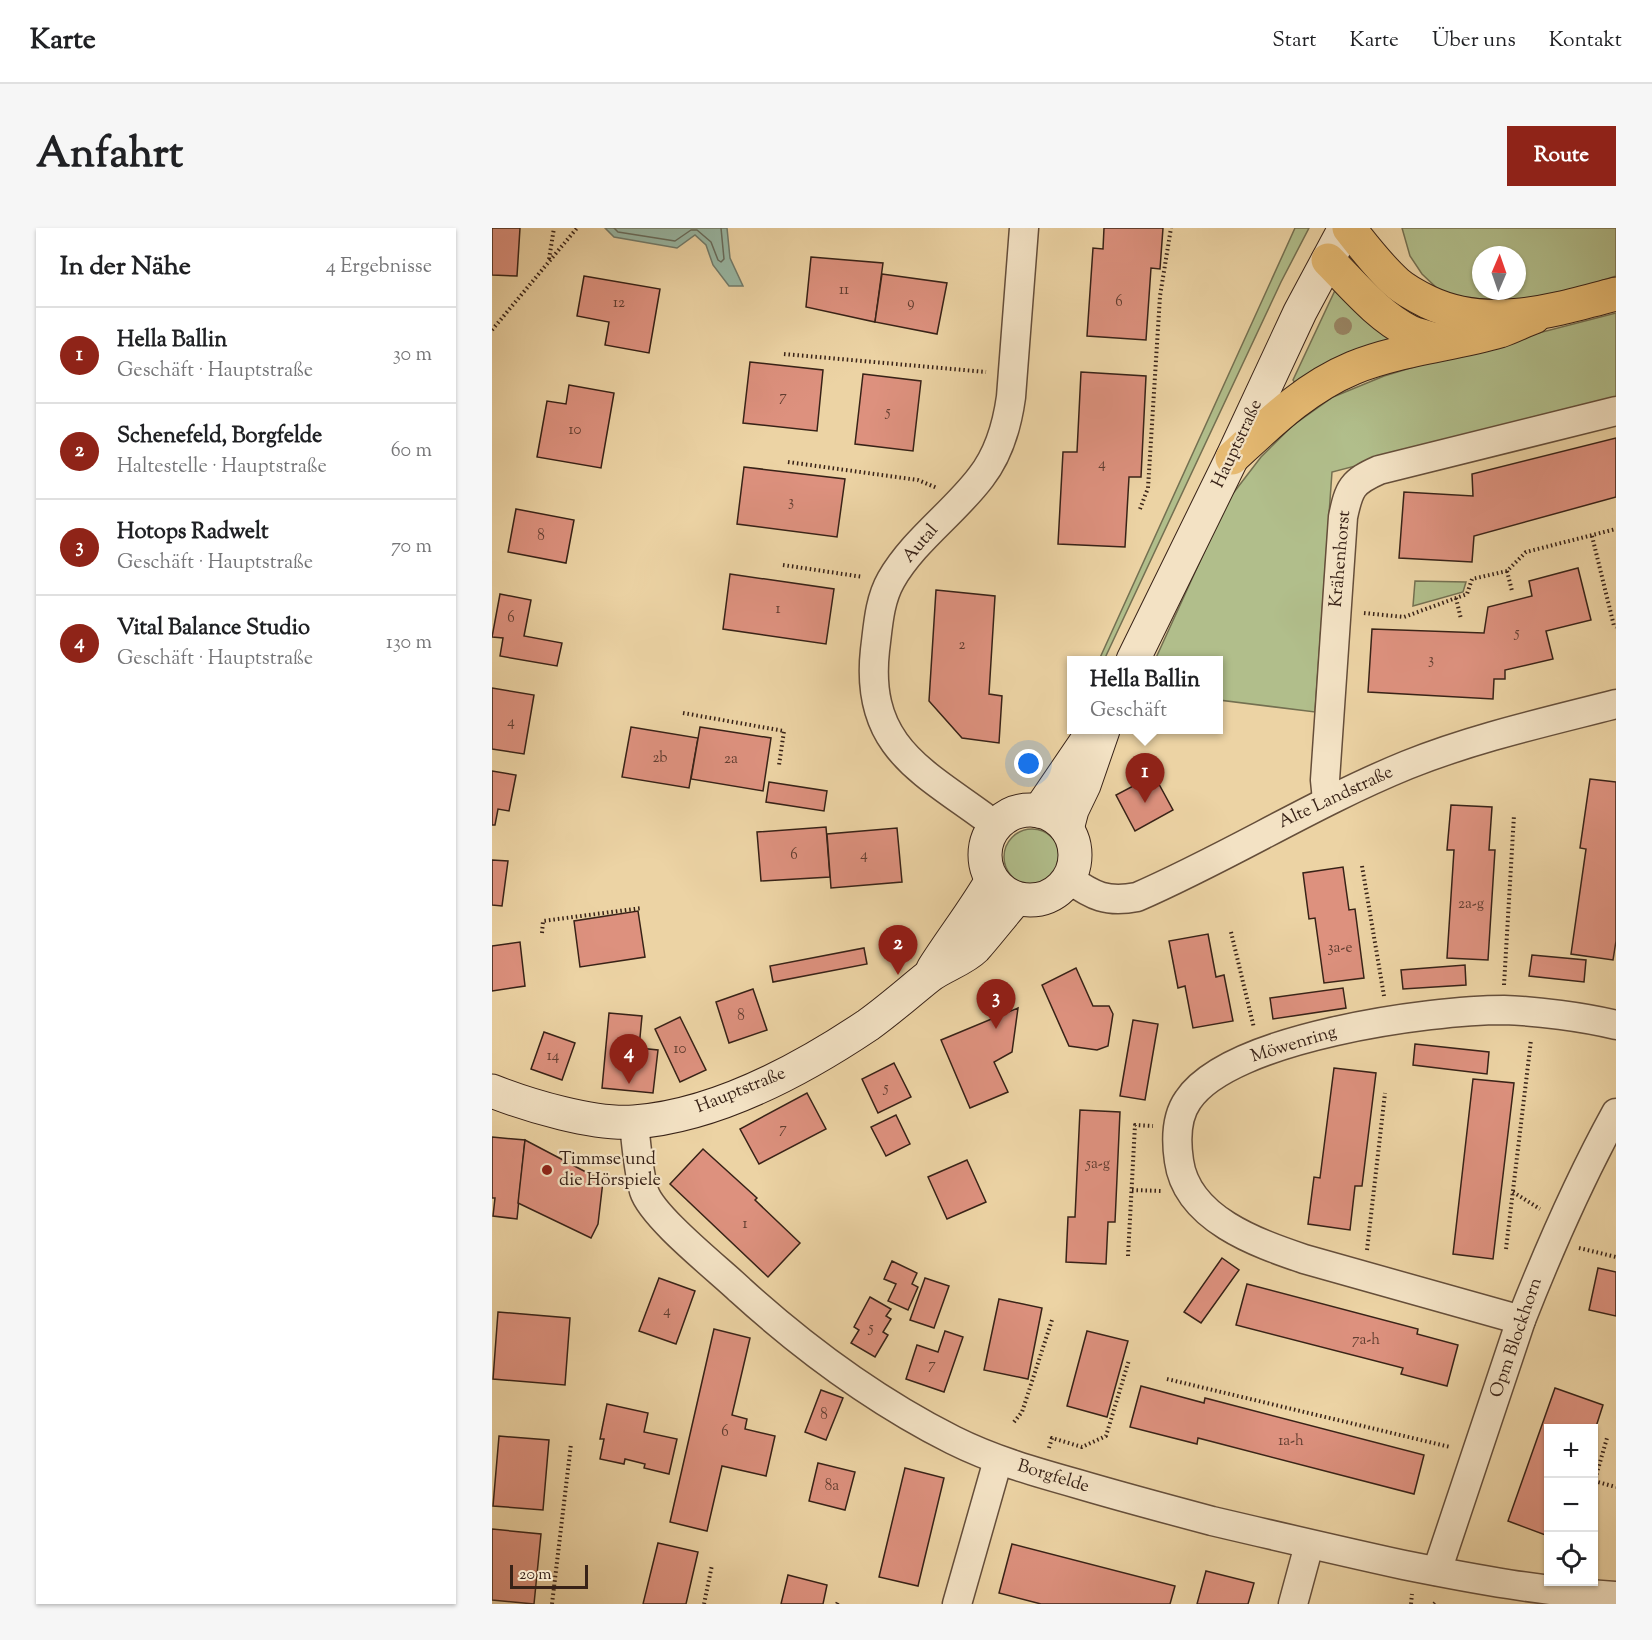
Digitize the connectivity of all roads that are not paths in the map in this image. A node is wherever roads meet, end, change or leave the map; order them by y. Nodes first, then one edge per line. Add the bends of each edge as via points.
1 (1024, 228) edge
2 (1347, 228) edge
3 (1328, 260) junction
4 (1616, 294) edge
5 (1545, 312) junction
6 (1448, 342) junction
7 (1616, 411) edge
8 (1232, 458) junction
9 (1135, 656) edge
10 (1616, 704) edge
11 (1091, 734) edge
12 (1101, 734) edge
13 (1327, 800) junction
14 (1039, 811) junction
15 (995, 825) junction
16 (1067, 829) junction
17 (1070, 879) junction
18 (1004, 889) junction
19 (1616, 1025) edge
20 (492, 1091) edge
21 (1616, 1113) edge
22 (634, 1122) junction
23 (1521, 1320) junction
24 (998, 1460) junction
25 (1309, 1545) junction
26 (1437, 1571) junction
27 (1616, 1596) edge
28 (957, 1604) edge
29 (1293, 1604) edge

1 - 15 street, Autal via 1008,421 981,477 910,554 891,581 880,611 873,674 878,710 889,735 906,757
2 - 3 main road, Hauptstraße
2 - 5 main road via 1398,285 1440,308 1497,317
3 - 6 main road via 1386,316 1409,331
3 - 8 main road, Hauptstraße
4 - 5 main road
5 - 6 main road via 1501,331
6 - 8 main road via 1383,358 1330,379 1283,410
7 - 13 street, Krähenhorst via 1359,478 1347,495 1343,517 1325,780
8 - 9 main road, Hauptstraße
10 - 13 street, Alte Landstraße via 1483,738
11 - 14 main road
12 - 16 main road
13 - 17 street, Alte Landstraße via 1137,897 1108,899
14 - 15 main road via 1014,812
14 - 16 main road via 1051,815
15 - 18 main road via 985,853 987,868
16 - 17 main road via 1076,850
17 - 18 main road via 1059,891 1030,901
18 - 22 main road, Hauptstraße via 973,950 929,976 868,1025 803,1066 727,1100 680,1115
19 - 23 street, Möwenring via 1502,1010 1388,1021 1319,1035 1260,1052 1208,1079 1187,1101 1178,1127 1180,1169 1188,1188 1203,1207 1228,1226 1275,1249
20 - 22 main road, Hauptstraße via 589,1119
21 - 23 street, Opm Blockhorn via 1590,1159
22 - 24 street, Borgfelde via 645,1193 660,1216 782,1328 826,1362 915,1420
23 - 26 street, Opm Blockhorn
24 - 25 street, Borgfelde via 1150,1505
24 - 28 street
25 - 26 street, Borgfelde
25 - 29 street
26 - 27 street, Borgfelde via 1545,1590

